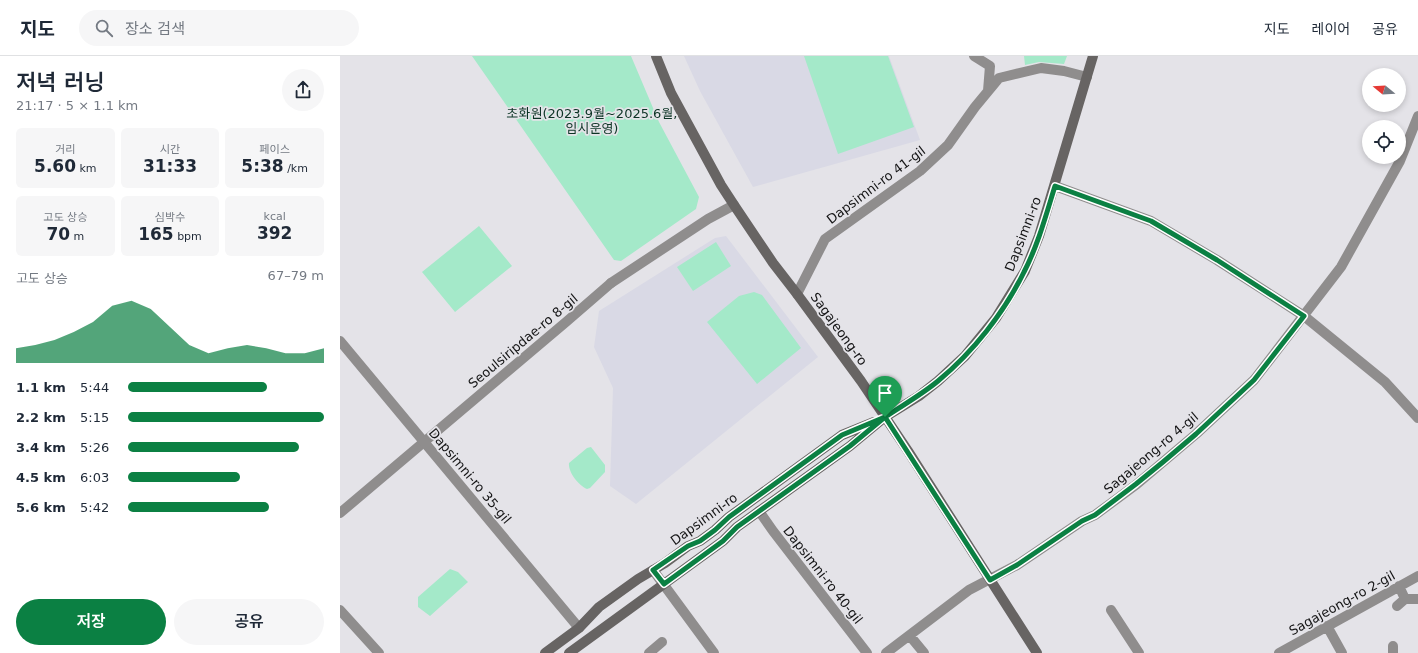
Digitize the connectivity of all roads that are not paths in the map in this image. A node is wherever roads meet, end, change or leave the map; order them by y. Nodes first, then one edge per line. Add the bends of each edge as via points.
1 (656, 56) edge
2 (974, 56) edge
3 (1093, 56) edge
4 (1087, 77) junction
5 (988, 91) junction
6 (1418, 116) edge
7 (1055, 186) junction
8 (734, 205) junction
9 (797, 294) junction
10 (1304, 316) junction
11 (340, 341) edge
12 (885, 417) junction
13 (1418, 418) edge
14 (424, 442) junction
15 (759, 511) junction
16 (340, 513) edge
17 (653, 570) junction
18 (1418, 576) edge
19 (990, 580) junction
20 (664, 584) junction
21 (1400, 586) junction
22 (1405, 599) junction
23 (1418, 599) edge
24 (1397, 606) dead end
25 (340, 610) edge
26 (1111, 610) dead end
27 (1326, 626) junction
28 (579, 628) junction
29 (910, 636) junction
30 (662, 642) dead end
31 (379, 653) edge
32 (545, 653) edge
33 (569, 653) edge
34 (649, 653) edge
35 (714, 653) edge
36 (867, 653) edge
37 (886, 653) edge
38 (924, 653) edge
39 (1037, 653) edge
40 (1139, 653) edge
41 (1279, 653) edge
42 (1342, 653) edge

1 - 8 main road, Sagajeong-ro via 671,93
2 - 5 street via 990,66
3 - 4 main road, Dapsimni-ro
4 - 5 street, Dapsimni-ro 41-gil via 1042,68 999,78
4 - 7 main road, Dapsimni-ro
5 - 9 street, Dapsimni-ro 41-gil via 948,145 920,171 825,239
6 - 10 street, Sagajeong-ro 4-gil via 1400,161 1342,267
7 - 10 street via 1151,221
7 - 12 main road, Dapsimni-ro via 1039,236 1024,271 996,318 953,368 919,396
8 - 9 main road, Sagajeong-ro
8 - 14 street, Seoulsiripdae-ro 8-gil via 708,219 611,283
9 - 12 main road, Sagajeong-ro
10 - 13 street via 1385,382
10 - 19 street, Sagajeong-ro 4-gil via 1254,380 1163,462 1095,515
11 - 14 street, Dapsimni-ro 35-gil
12 - 15 main road, Dapsimni-ro via 850,446
12 - 17 main road, Dapsimni-ro via 842,435 700,541 688,546
12 - 19 main road, Sagajeong-ro
14 - 16 street, Seoulsiripdae-ro 8-gil
14 - 28 street, Dapsimni-ro 35-gil
15 - 20 main road, Dapsimni-ro
15 - 36 street, Dapsimni-ro 40-gil
17 - 20 street
17 - 28 main road, Dapsimni-ro via 599,607
18 - 21 street, Sagajeong-ro 2-gil
19 - 29 street, Sagajeong-ro 4-gil via 969,590
19 - 39 main road, Sagajeong-ro
20 - 33 main road, Dapsimni-ro
20 - 35 street
21 - 22 street
21 - 27 street, Sagajeong-ro 2-gil
22 - 23 street
22 - 24 street
25 - 31 street
26 - 40 street
27 - 41 street, Sagajeong-ro 2-gil
27 - 42 street
28 - 32 main road, Dapsimni-ro
29 - 37 street, Sagajeong-ro 4-gil
29 - 38 street
30 - 34 street

